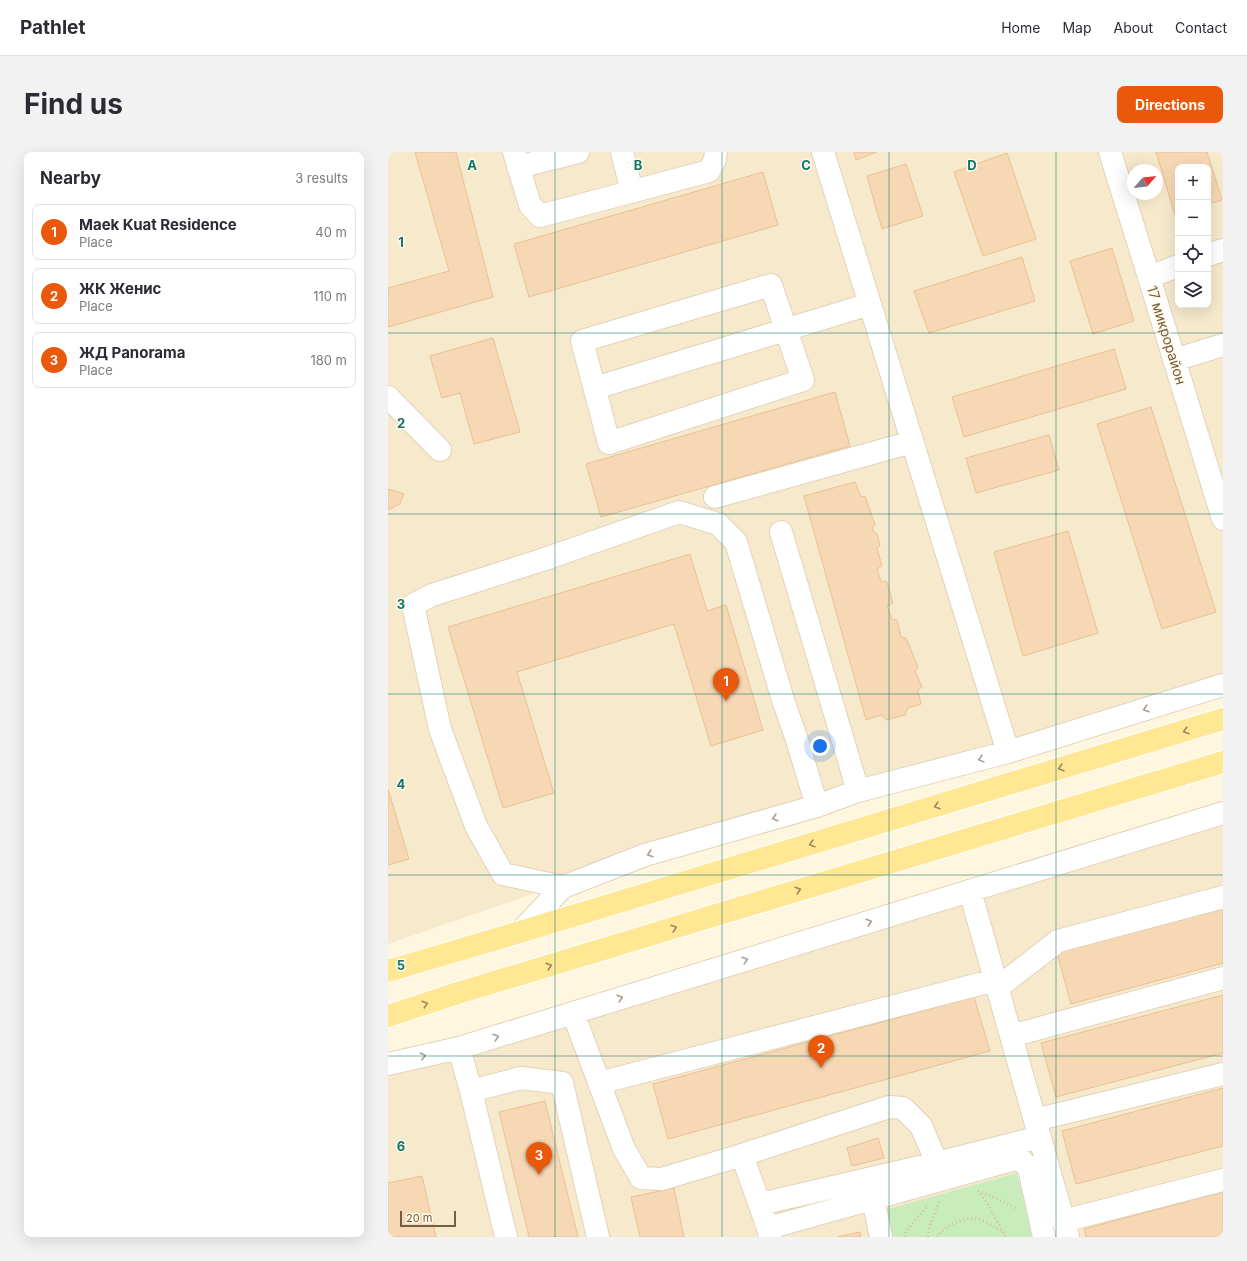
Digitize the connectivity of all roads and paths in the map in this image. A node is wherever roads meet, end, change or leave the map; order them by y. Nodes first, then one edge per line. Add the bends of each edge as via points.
1 (578, 152) edge
2 (622, 152) edge
3 (716, 152) edge
4 (822, 152) edge
5 (1110, 152) edge
6 (516, 160) edge
7 (632, 192) junction
8 (1223, 250) edge
9 (1211, 255) edge
10 (1175, 267) edge
11 (1149, 276) junction
12 (870, 304) junction
13 (786, 330) junction
14 (1222, 348) edge
15 (1174, 360) junction
16 (595, 388) junction
17 (388, 397) edge
18 (912, 442) junction
19 (440, 450) dead end
20 (715, 497) dead end
21 (1223, 519) edge
22 (781, 532) dead end
23 (1223, 685) edge
24 (1223, 720) edge
25 (1008, 752) junction
26 (1223, 762) edge
27 (858, 791) junction
28 (817, 806) junction
29 (1223, 813) edge
30 (563, 887) junction
31 (970, 891) junction
32 (1223, 897) edge
33 (520, 932) junction
34 (388, 971) edge
35 (1223, 978) edge
36 (996, 984) junction
37 (573, 1013) junction
38 (388, 1016) edge
39 (1011, 1036) junction
40 (459, 1048) junction
41 (388, 1064) edge
42 (1223, 1074) edge
43 (599, 1083) junction
44 (471, 1091) junction
45 (1037, 1128) junction
46 (742, 1156) junction
47 (937, 1164) junction
48 (1223, 1180) edge
49 (972, 1191) dead end
50 (978, 1191) junction
51 (943, 1197) dead end
52 (873, 1199) junction
53 (939, 1199) junction
54 (760, 1204) junction
55 (1020, 1214) dead end
56 (1066, 1229) edge
57 (769, 1232) edge
58 (1005, 1235) edge
59 (506, 1237) edge
60 (598, 1237) edge
61 (881, 1237) edge
62 (905, 1237) edge
63 (928, 1237) edge
64 (937, 1237) edge
65 (1044, 1237) edge

1 - 6 street
2 - 7 street
3 - 7 street via 709,171
4 - 12 street
5 - 11 street, 17 микрорайон
6 - 7 street via 530,205 540,216
8 - 9 street
10 - 11 street
11 - 15 street, 17 микрорайон
12 - 13 street
12 - 18 street
13 - 16 street
13 - 16 street via 772,285 582,341
13 - 16 street via 803,380 609,443
14 - 15 street
15 - 21 street, 17 микрорайон
17 - 19 street
18 - 20 street
18 - 25 street
22 - 27 street
23 -> 25 street
24 -> 33 main road
25 -> 27 street
38 -> 26 main road
27 - 28 street
28 -> 30 street via 645,855
28 - 30 street via 736,542 718,524 679,512 432,595 413,605 440,729 476,826 503,874
29 - 31 street
30 - 33 street
31 - 36 street
37 -> 31 street
32 - 36 street via 1058,941
33 - 34 main road
35 - 39 street
36 - 39 street
36 - 43 street
40 -> 37 street
37 - 43 street
39 - 45 street
41 -> 40 street
40 - 44 street
42 - 45 street
43 - 46 street via 624,1150 641,1178 662,1179
44 - 59 street
44 - 60 street via 520,1078 562,1083
45 - 47 street
45 - 56 street
46 - 47 street via 889,1107 903,1108 921,1126
46 - 54 street
47 - 54 street
48 - 56 street
49 - 50 path
50 - 55 path via 1016,1208
50 - 58 path
51 - 53 path
52 - 57 street
52 - 61 street
52 - 65 street via 1012,1160 1021,1160 1029,1168
53 - 62 path via 929,1205 906,1231
53 - 63 path via 929,1224
54 - 57 street
58 - 64 path via 981,1220 964,1219 950,1224

